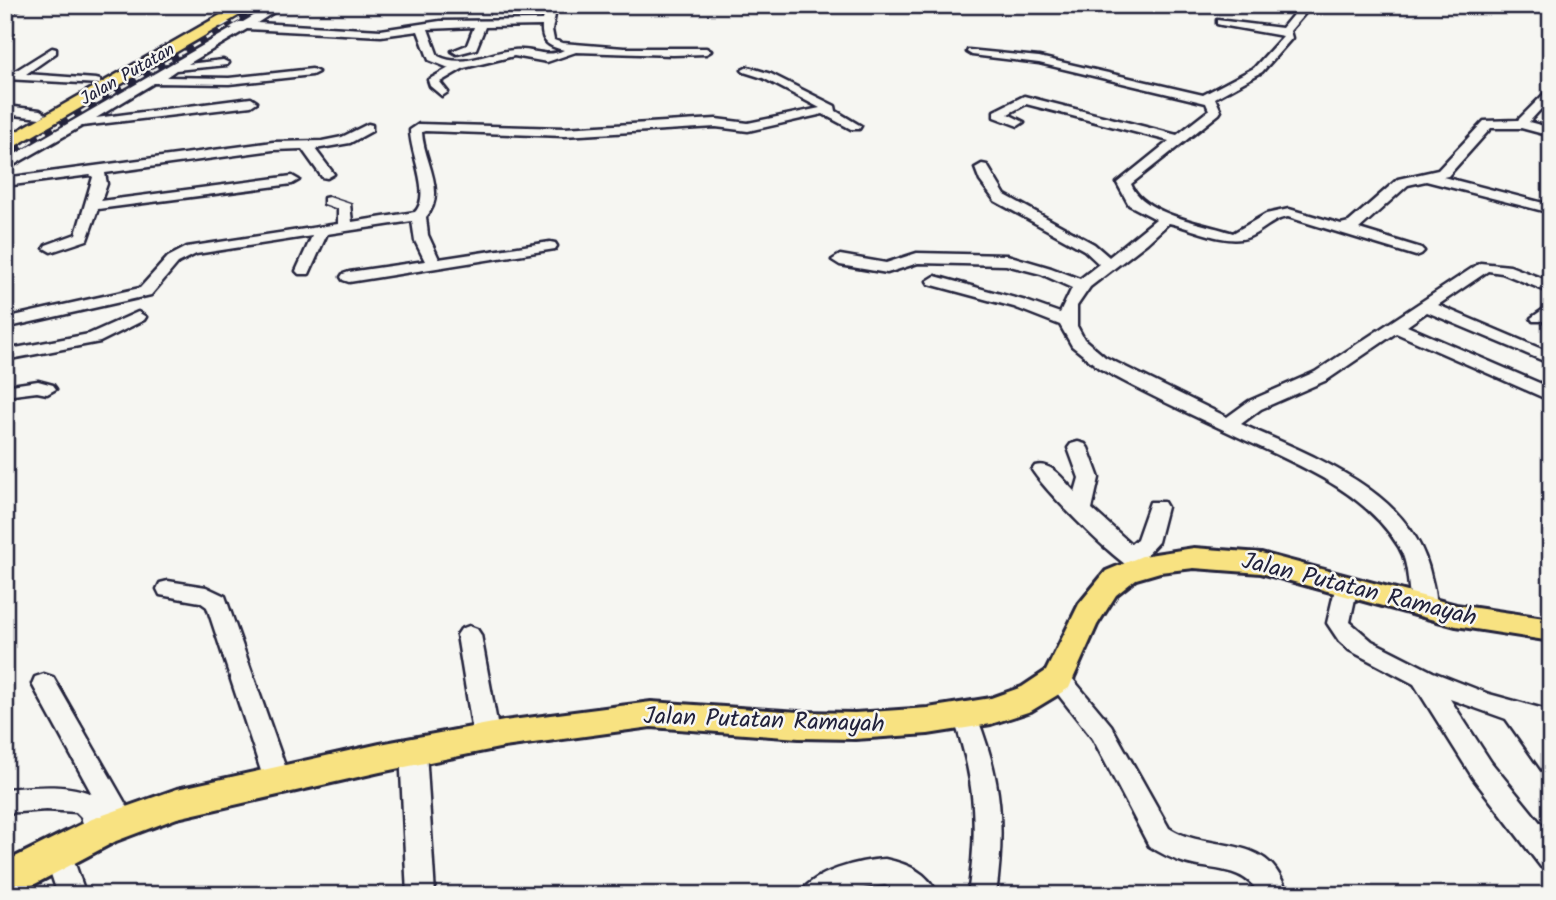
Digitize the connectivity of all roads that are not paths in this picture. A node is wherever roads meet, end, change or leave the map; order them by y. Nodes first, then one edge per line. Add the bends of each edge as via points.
1 (24, 5) edge
2 (281, 5) edge
3 (552, 5) edge
4 (1307, 5) edge
5 (5, 11) edge
6 (236, 14) edge
7 (1221, 22) dead end
8 (549, 23) junction
9 (480, 26) junction
10 (422, 27) junction
11 (1285, 31) junction
12 (573, 50) junction
13 (52, 51) dead end
14 (457, 51) dead end
15 (706, 51) dead end
16 (972, 52) dead end
17 (294, 62) dead end
18 (223, 64) dead end
19 (459, 66) junction
20 (172, 68) junction
21 (748, 70) dead end
22 (312, 72) dead end
23 (10, 76) edge
24 (152, 80) junction
25 (207, 81) junction
26 (98, 84) junction
27 (1551, 90) edge
28 (442, 92) dead end
29 (1206, 98) junction
30 (251, 102) dead end
31 (5, 110) edge
32 (828, 111) junction
33 (40, 114) junction
34 (1018, 121) dead end
35 (79, 123) junction
36 (1521, 124) junction
37 (855, 126) dead end
38 (368, 128) dead end
39 (273, 130) dead end
40 (1551, 132) edge
41 (5, 133) edge
42 (1177, 139) junction
43 (5, 146) edge
44 (273, 146) junction
45 (308, 146) junction
46 (5, 166) edge
47 (982, 167) dead end
48 (92, 170) junction
49 (327, 174) dead end
50 (1427, 177) junction
51 (292, 180) dead end
52 (5, 182) edge
53 (329, 201) dead end
54 (92, 206) junction
55 (1551, 209) edge
56 (419, 216) junction
57 (1165, 218) junction
58 (1343, 228) junction
59 (345, 229) junction
60 (321, 232) junction
61 (550, 246) dead end
62 (51, 248) dead end
63 (1416, 251) dead end
64 (840, 260) dead end
65 (434, 263) junction
66 (1110, 265) junction
67 (304, 271) dead end
68 (349, 277) dead end
69 (935, 281) dead end
70 (1082, 286) junction
71 (1551, 288) edge
72 (1426, 306) junction
73 (138, 317) dead end
74 (1068, 321) junction
75 (5, 323) edge
76 (1395, 327) junction
77 (5, 355) edge
78 (1551, 359) edge
79 (47, 388) dead end
80 (5, 391) edge
81 (1548, 393) dead end
82 (1228, 425) junction
83 (1079, 448) dead end
84 (1042, 470) dead end
85 (1157, 506) dead end
86 (1081, 511) junction
87 (1137, 561) junction
88 (1347, 585) junction
89 (168, 589) dead end
90 (1424, 608) junction
91 (1551, 629) edge
92 (469, 635) dead end
93 (1058, 679) junction
94 (1424, 680) junction
95 (44, 684) dead end
96 (1515, 712) junction
97 (965, 717) junction
98 (1551, 721) edge
99 (487, 739) junction
100 (413, 751) junction
101 (1551, 762) edge
102 (277, 780) junction
103 (5, 801) edge
104 (111, 828) junction
105 (58, 853) junction
106 (1551, 858) edge
107 (5, 880) edge
108 (72, 895) edge
109 (421, 895) edge
110 (814, 895) edge
111 (925, 895) edge
112 (982, 895) edge
113 (1274, 895) edge

1 - 5 street
2 - 6 street
3 - 8 street
4 - 11 street
6 - 10 street via 381,33
6 - 20 street
6 - 26 highway, Jalan Putatan
7 - 11 street
8 - 9 street
8 - 12 street via 548,39
9 - 10 street
9 - 14 street via 472,47
10 - 19 street via 433,58
11 - 29 street via 1289,36 1264,65
12 - 15 street
12 - 19 street via 544,60 511,53
13 - 23 street
16 - 29 street via 1035,55
17 - 25 street
18 - 20 street
19 - 28 street via 434,80
20 - 24 street
21 - 32 street via 830,107
22 - 25 street
23 - 26 street
24 - 25 street
24 - 35 street
26 - 33 highway, Jalan Putatan
26 - 43 highway, Jalan Putatan
27 - 36 street
29 - 42 street via 1215,111
30 - 35 street
31 - 33 street
32 - 37 street
32 - 56 street via 740,128 716,123 564,132 423,127 416,130 417,152 429,202
33 - 41 highway, Jalan Putatan
34 - 42 street via 998,114 1024,100
35 - 46 street
36 - 40 street
36 - 50 street via 1488,124 1443,173
38 - 45 street via 346,140
39 - 44 street
42 - 57 street via 1124,183 1133,201
44 - 45 street
44 - 48 street via 196,163
45 - 49 street
47 - 66 street via 1000,198 1089,247
48 - 52 street
48 - 54 street via 100,175
50 - 55 street
50 - 58 street via 1403,182 1354,226
51 - 54 street
53 - 59 street via 345,207
54 - 62 street via 82,237
56 - 59 street
56 - 65 street via 423,245
57 - 58 street via 1233,237 1269,215 1289,213
57 - 66 street via 1156,232
58 - 63 street
59 - 60 street
60 - 67 street
60 - 75 street via 192,250 173,260 145,292
61 - 65 street
64 - 70 street via 887,268 922,257 1007,260
65 - 68 street
66 - 70 street
69 - 74 street
70 - 74 street via 1068,307
71 - 72 street via 1485,266
72 - 76 street
72 - 78 street
73 - 77 street via 94,338
74 - 82 street via 1071,335 1089,354
76 - 81 street
76 - 82 street via 1321,376 1255,405
79 - 80 street
82 - 90 street via 1335,476 1382,511 1418,562
83 - 86 street via 1089,478
84 - 86 street
85 - 87 street
86 - 87 street
87 - 88 main road, Jalan Putatan Ramayah via 1236,559
87 - 93 main road, Jalan Putatan Ramayah via 1097,599
88 - 90 main road, Jalan Putatan Ramayah
88 - 94 street via 1338,623 1344,635
89 - 102 street via 206,595 218,602
90 - 91 main road, Jalan Putatan Ramayah
92 - 99 street
93 - 97 main road, Jalan Putatan Ramayah via 1018,704
93 - 113 street via 1102,732 1160,836 1171,847 1251,868 1262,874
94 - 96 street
94 - 106 street via 1482,770
95 - 104 street
96 - 98 street
96 - 101 street
97 - 99 main road, Jalan Putatan Ramayah via 888,726 634,716
97 - 112 street via 989,788
99 - 100 main road, Jalan Putatan Ramayah
100 - 102 main road, Jalan Putatan Ramayah
100 - 109 street
102 - 104 main road, Jalan Putatan Ramayah via 199,798
103 - 104 street via 72,799 87,804 94,816
104 - 105 main road, Jalan Putatan Ramayah
105 - 107 main road, Jalan Putatan Ramayah
105 - 108 street
110 - 111 street via 865,872 887,872 917,884

